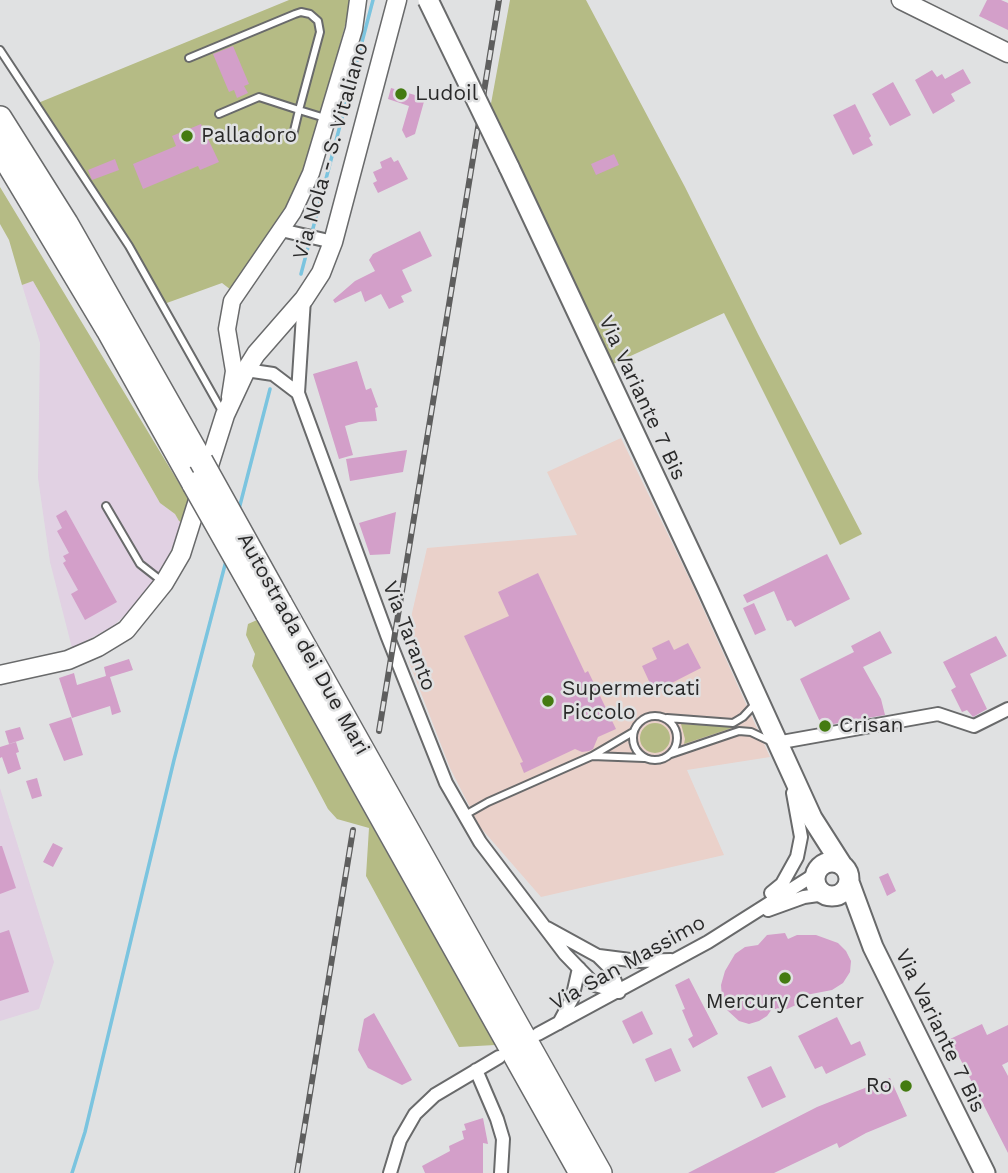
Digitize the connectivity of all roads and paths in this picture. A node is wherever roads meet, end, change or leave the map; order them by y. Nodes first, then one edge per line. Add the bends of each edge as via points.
1 (358, 0) edge
2 (397, 0) edge
3 (428, 0) edge
4 (901, 0) edge
5 (0, 50) edge
6 (1008, 53) edge
7 (190, 58) dead end
8 (299, 110) junction
9 (219, 114) dead end
10 (0, 118) edge
11 (327, 119) junction
12 (293, 135) dead end
13 (0, 150) edge
14 (0, 174) edge
15 (281, 230) junction
16 (318, 238) junction
17 (304, 299) junction
18 (233, 352) junction
19 (246, 370) junction
20 (298, 393) junction
21 (225, 415) junction
22 (194, 484) junction
23 (106, 506) dead end
24 (164, 583) junction
25 (274, 608) junction
26 (0, 675) edge
27 (758, 701) junction
28 (1008, 709) edge
29 (664, 718) junction
30 (633, 732) junction
31 (776, 743) junction
32 (670, 755) junction
33 (592, 756) junction
34 (643, 758) junction
35 (787, 766) junction
36 (465, 815) junction
37 (812, 818) junction
38 (817, 872) junction
39 (846, 874) junction
40 (827, 895) junction
41 (736, 924) junction
42 (543, 927) junction
43 (873, 947) junction
44 (598, 956) junction
45 (676, 960) junction
46 (579, 968) junction
47 (619, 992) junction
48 (559, 1023) junction
49 (538, 1034) dead end
50 (499, 1057) dead end
51 (476, 1070) junction
52 (390, 1173) edge
53 (501, 1173) edge
54 (581, 1173) edge
55 (600, 1173) edge
56 (985, 1173) edge

1 - 11 street
2 - 16 main road, Via Nola - S. Vitaliano
3 - 27 main road, Via Variante 7 Bis, bridge
4 - 6 main road
5 - 21 lane via 129,246
7 - 8 lane via 295,14 310,14 320,32
8 - 9 lane via 259,97
8 - 11 lane
8 - 12 lane
10 - 25 highway, Autostrada dei Due Mari, bridge via 66,222 201,461
11 - 15 street via 311,173
13 - 22 highway, Autostrada dei Due Mari
14 - 22 highway via 94,331
15 - 16 street
15 - 18 street via 232,300 227,329
16 - 17 main road, Via Nola - S. Vitaliano via 321,273
17 - 19 main road, Via Nola - S. Vitaliano
17 - 20 street
18 - 19 street
18 - 21 street
19 - 20 street via 273,374
19 - 21 main road, Via Nola - S. Vitaliano
20 - 36 street, Via Taranto via 387,635 446,783
21 - 24 main road, Via Nola - S. Vitaliano via 191,528
22 - 25 highway, Autostrada dei Due Mari, bridge
23 - 24 lane via 140,564
24 - 26 main road, Via Nola - S. Vitaliano via 126,629 98,647 68,660
25 - 54 highway, Autostrada dei Due Mari
25 - 55 highway, Autostrada dei Due Mari
27 - 29 lane via 733,723
27 - 31 main road, Via Variante 7 Bis
28 - 31 street via 974,726 938,714
29 - 30 lane via 642,720
29 - 32 lane via 677,736
30 - 33 lane
30 - 34 lane via 634,747
31 - 32 lane via 739,731
31 - 35 main road, Via Variante 7 Bis
32 - 34 lane via 657,761
33 - 34 lane
33 - 36 lane
35 - 37 main road, Via Variante 7 Bis
35 - 41 street, Via San Massimo via 801,837 797,858 782,884
36 - 42 street, Via Taranto
37 - 38 main road, Via Variante 7 Bis
37 - 39 main road, Via Variante 7 Bis
38 - 39 main road via 832,862
38 - 40 main road via 816,883
38 - 41 street, Via San Massimo
39 - 40 main road via 844,891
39 - 43 main road, Via Variante 7 Bis
40 - 41 street, Via San Massimo via 804,897
40 - 43 main road, Via Variante 7 Bis
41 - 45 street, Via San Massimo
42 - 44 street, Via Taranto
42 - 46 street, Via Taranto
43 - 56 main road, Via Variante 7 Bis
44 - 45 street, Via Taranto
44 - 47 street, Via Taranto via 610,968
45 - 47 street, Via San Massimo
46 - 47 street, Via Taranto via 595,985
46 - 48 street via 572,999
47 - 48 street, Via San Massimo
48 - 49 street, Via San Massimo
50 - 51 street
51 - 52 street via 435,1095 415,1114 400,1140
51 - 53 street via 503,1139

